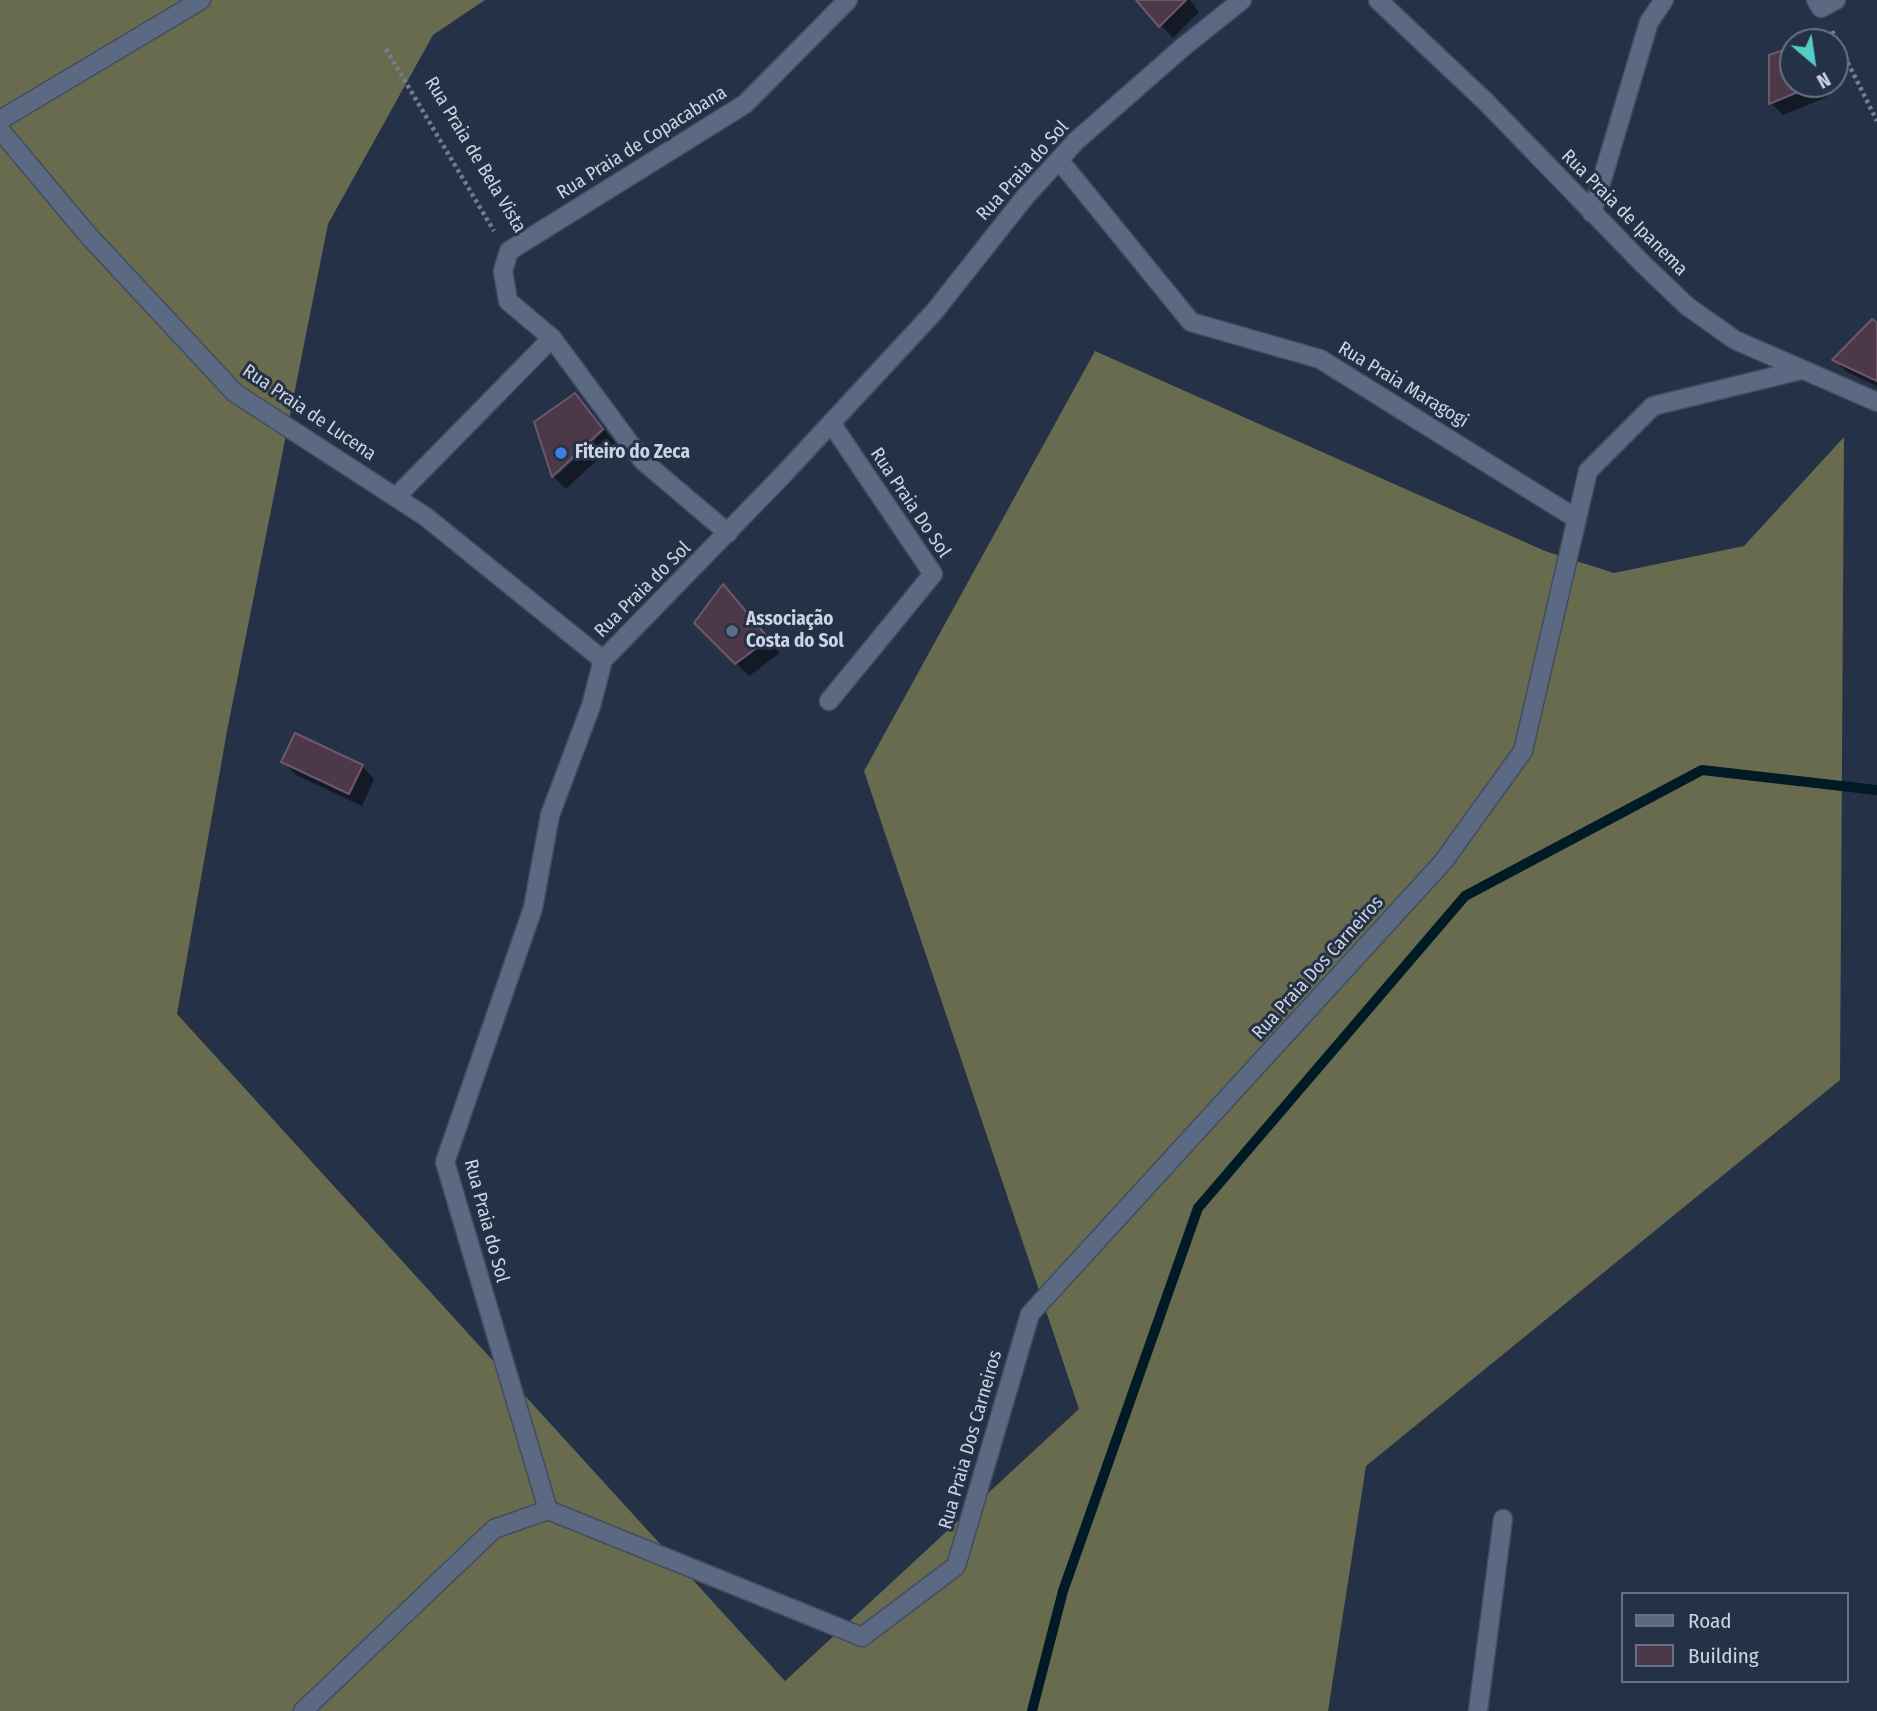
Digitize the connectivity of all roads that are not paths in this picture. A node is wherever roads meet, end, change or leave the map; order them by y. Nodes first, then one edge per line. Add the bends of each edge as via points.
1 (201, 0) edge
2 (848, 0) edge
3 (1242, 0) edge
4 (1378, 0) edge
5 (1664, 0) edge
6 (0, 120) edge
7 (0, 130) edge
8 (1059, 160) junction
9 (1592, 213) junction
10 (509, 251) joint
11 (552, 338) junction
12 (1801, 370) junction
13 (1877, 402) edge
14 (831, 423) junction
15 (396, 497) junction
16 (1577, 519) junction
17 (728, 533) junction
18 (603, 660) junction
19 (829, 701) dead end
20 (548, 1510) junction
21 (1503, 1519) dead end
22 (303, 1711) edge
23 (1478, 1711) edge

1 - 6 street
2 - 10 street, Rua Praia de Copacabana via 745,104
3 - 8 street, Rua Praia do Sol
4 - 9 street, Rua Praia de Ipanema via 1486,102
5 - 9 street via 1649,22
7 - 15 street, Rua Praia de Lucena via 88,235 235,393
8 - 14 street, Rua Praia do Sol via 934,312
8 - 16 street, Rua Praia Maragogi via 1191,323 1320,359
9 - 12 street, Rua Praia de Ipanema via 1687,306 1735,340
10 - 11 street, Rua Praia de Bela Vista via 503,271 508,301
11 - 15 street
11 - 17 street, Rua Praia de Bela Vista via 642,461
12 - 13 street, Rua Praia de Ipanema
12 - 16 street, Rua Praia Dos Carneiros via 1653,406 1588,471
14 - 17 street, Rua Praia do Sol
14 - 19 street, Rua Praia Do Sol via 933,574
15 - 18 street, Rua Praia de Lucena
16 - 20 street, Rua Praia Dos Carneiros via 1523,751 1443,862 1030,1314 956,1566 862,1637
17 - 18 street, Rua Praia do Sol
18 - 20 street, Rua Praia do Sol via 550,816 533,908 445,1162
20 - 22 street via 494,1529
21 - 23 street

